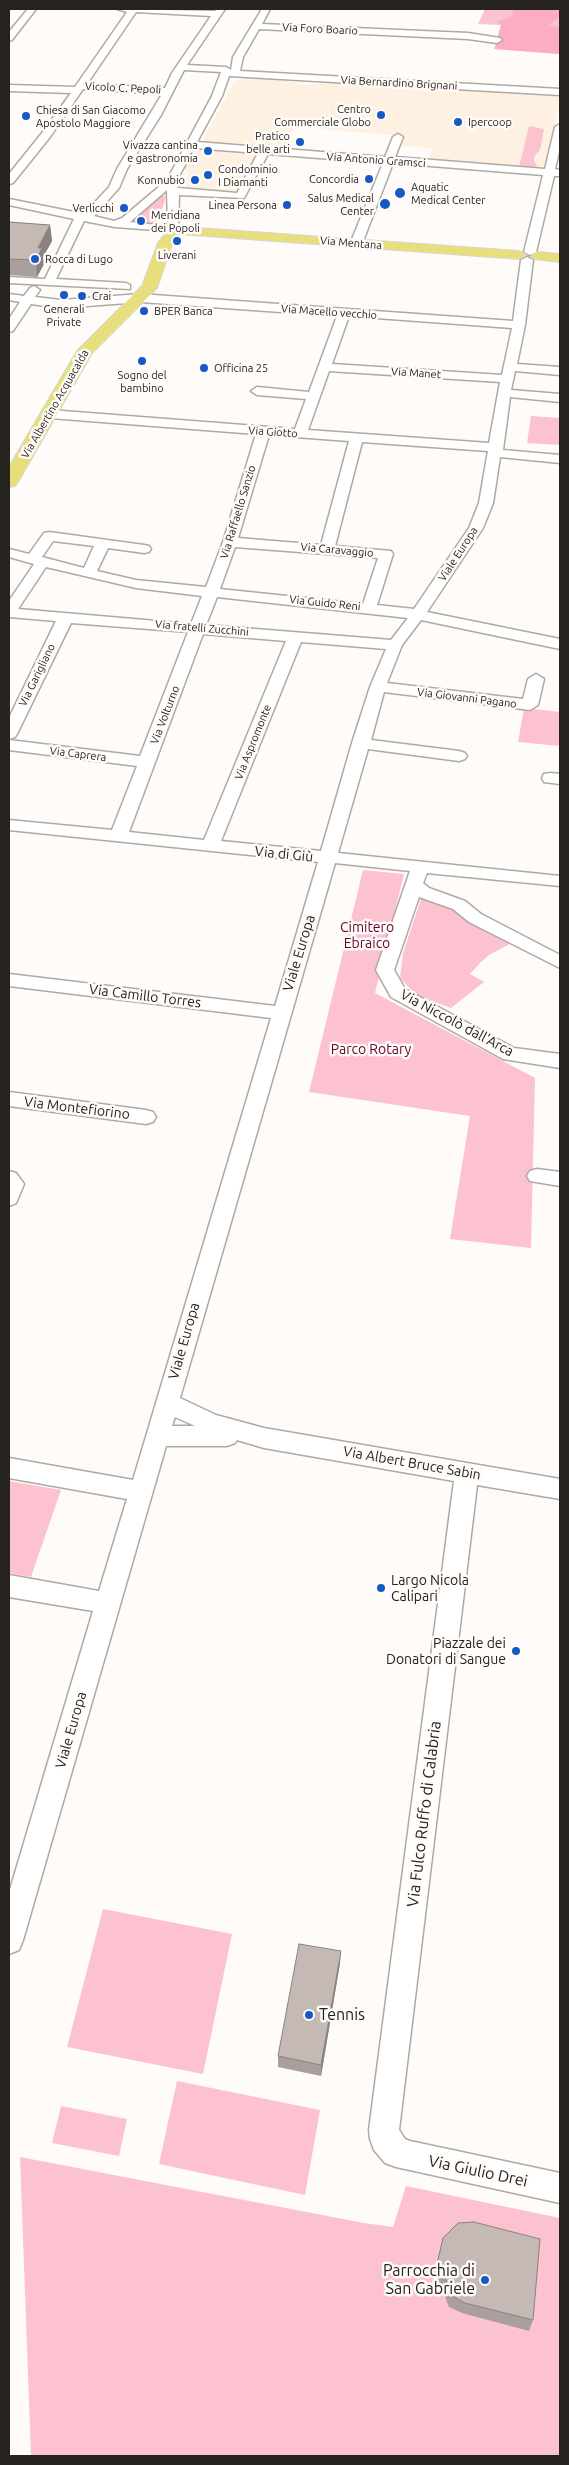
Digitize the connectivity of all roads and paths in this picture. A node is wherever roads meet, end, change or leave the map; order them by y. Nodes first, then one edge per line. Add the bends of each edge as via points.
1 (119, 9) edge
2 (134, 9) edge
3 (31, 10) edge
4 (264, 10) edge
5 (16, 11) dead end
6 (219, 11) edge
7 (256, 26) junction
8 (9, 38) edge
9 (497, 40) dead end
10 (181, 67) junction
11 (230, 76) junction
12 (9, 88) edge
13 (77, 88) junction
14 (168, 91) junction
15 (560, 92) edge
16 (560, 127) edge
17 (398, 137) dead end
18 (192, 145) junction
19 (558, 149) edge
20 (264, 151) junction
21 (388, 161) junction
22 (555, 173) edge
23 (9, 181) edge
24 (173, 186) junction
25 (9, 202) edge
26 (81, 217) junction
27 (115, 224) junction
28 (174, 230) junction
29 (356, 244) junction
30 (529, 256) junction
31 (560, 258) edge
32 (9, 280) edge
33 (44, 282) junction
34 (144, 293) junction
35 (9, 297) edge
36 (28, 299) junction
37 (344, 313) junction
38 (519, 325) junction
39 (9, 328) edge
40 (324, 367) junction
41 (560, 371) edge
42 (509, 373) junction
43 (257, 391) dead end
44 (504, 393) junction
45 (314, 396) junction
46 (560, 398) edge
47 (50, 414) junction
48 (263, 431) junction
49 (300, 434) junction
50 (356, 438) junction
51 (496, 451) junction
52 (560, 458) edge
53 (9, 482) edge
54 (230, 542) junction
55 (104, 543) junction
56 (327, 548) junction
57 (144, 549) dead end
58 (9, 553) edge
59 (38, 561) junction
60 (88, 574) junction
61 (212, 592) junction
62 (370, 608) junction
63 (9, 612) edge
64 (416, 614) junction
65 (66, 617) junction
66 (198, 628) junction
67 (296, 637) junction
68 (560, 644) edge
69 (395, 645) junction
70 (536, 678) dead end
71 (378, 687) junction
72 (9, 734) edge
73 (360, 743) junction
74 (9, 745) edge
75 (459, 756) dead end
76 (148, 762) junction
77 (9, 825) edge
78 (118, 837) junction
79 (210, 846) junction
80 (328, 859) junction
81 (472, 872) junction
82 (416, 876) junction
83 (560, 881) edge
84 (458, 905) junction
85 (560, 962) edge
86 (9, 980) edge
87 (281, 1013) junction
88 (560, 1061) edge
89 (9, 1099) edge
90 (146, 1117) dead end
91 (537, 1176) dead end
92 (9, 1178) edge
93 (560, 1179) edge
94 (9, 1198) edge
95 (166, 1402) junction
96 (156, 1436) junction
97 (264, 1438) junction
98 (9, 1468) edge
99 (467, 1473) junction
100 (560, 1489) edge
101 (140, 1491) junction
102 (9, 1586) edge
103 (108, 1603) junction
104 (9, 1940) edge
105 (396, 2152) joint
106 (560, 2188) edge

1 - 2 street
2 - 6 street
2 - 13 street
3 - 5 street
3 - 8 street
4 - 7 street
6 - 10 street
7 - 9 street, Via Foro Boario
7 - 11 street
10 - 11 street, Via Bernardino Brignani
10 - 14 street
11 - 15 street, Via Bernardino Brignani
11 - 18 street
12 - 13 street, Vicolo C. Pepoli
13 - 14 street, Vicolo C. Pepoli
13 - 23 street via 46,135
14 - 26 street via 114,188
16 - 19 street, Viale Europa
17 - 21 street
18 - 20 street, Via Antonio Gramsci
18 - 24 street
19 - 22 street, Viale Europa
20 - 21 street, Via Antonio Gramsci
20 - 24 street via 240,196
21 - 22 street, Via Antonio Gramsci
21 - 29 street
22 - 30 street, Viale Europa
24 - 27 street via 126,220
24 - 28 street
25 - 26 street
26 - 27 street
26 - 33 street
27 - 28 street
28 - 29 main road, Via Mentana
28 - 34 main road, Via Albertino Acquacalda via 165,243
29 - 30 main road, Via Mentana
30 - 31 main road, Via Mentana
30 - 38 street, Viale Europa
32 - 33 street
33 - 34 street
33 - 36 street
34 - 36 street via 61,304
34 - 37 street, Via Macello vecchio
34 - 47 main road, Via Albertino Acquacalda via 85,351
35 - 36 street
36 - 39 street
37 - 38 street, Via Macello vecchio
37 - 40 street
38 - 42 street, Viale Europa
40 - 42 street, Via Manet
40 - 45 street
41 - 42 street, Via Manet
42 - 44 street, Viale Europa
43 - 45 street
44 - 46 street
44 - 51 street, Viale Europa
45 - 49 street
47 - 48 street, Via Giotto
47 - 53 main road, Via Albertino Acquacalda
48 - 49 street, Via Giotto
48 - 54 street, Via Raffaello Sanzio
49 - 50 street, Via Giotto
50 - 51 street, Via Giotto
50 - 56 street
51 - 52 street, Via Giotto
51 - 64 street, Viale Europa via 486,504 476,528
54 - 56 street, Via Caravaggio
54 - 61 street, Via Raffaello Sanzio
55 - 57 street
55 - 59 street via 49,536
55 - 60 street
56 - 62 street, Via Caravaggio via 386,554
58 - 59 street, Via Guido Reni
59 - 60 street, Via Guido Reni
59 - 63 street, Via fratelli Zucchini
60 - 61 street, Via Guido Reni via 136,584
61 - 62 street, Via Guido Reni
61 - 66 street, Via Volturno
62 - 64 street, Via Guido Reni
63 - 65 street, Via fratelli Zucchini
64 - 68 street, Via Guido Reni
64 - 69 street, Viale Europa
65 - 66 street, Via fratelli Zucchini
65 - 72 street, Via Garigliano
66 - 67 street, Via fratelli Zucchini
66 - 76 street, Via Volturno
67 - 69 street, Via fratelli Zucchini
67 - 79 street, Via Aspromonte
69 - 71 street, Viale Europa
70 - 71 street, Via Giovanni Pagano via 530,705
71 - 73 street, Viale Europa
73 - 75 street
73 - 80 street, Viale Europa
74 - 76 street, Via Caprera
76 - 78 street, Via Volturno
77 - 78 street, Via di Giù
78 - 79 street, Via di Giù
79 - 80 street, Via di Giù
80 - 82 street, Via di Giù
80 - 87 street, Viale Europa
81 - 82 street, Via di Giù
81 - 83 street, Via di Giù
81 - 84 street
82 - 84 street via 423,892
82 - 88 street, Via Niccolò dall'Arca via 384,970 398,993 510,1054
84 - 85 street via 475,918
86 - 87 street, Via Camillo Torres
87 - 95 street, Viale Europa
89 - 90 street, Via Montefiorino
91 - 93 street
92 - 94 street via 14,1184
95 - 96 street, Viale Europa
95 - 97 street, Via Albert Bruce Sabin via 210,1423
96 - 97 street, Via Albert Bruce Sabin via 207,1434
96 - 101 street, Viale Europa
97 - 99 street, Via Albert Bruce Sabin
98 - 101 street
99 - 100 street, Via Albert Bruce Sabin
99 - 105 street, Via Fulco Ruffo di Calabria via 384,2130 385,2140
101 - 103 street, Viale Europa
102 - 103 street
103 - 104 street, Viale Europa
105 - 106 street, Via Giulio Drei

